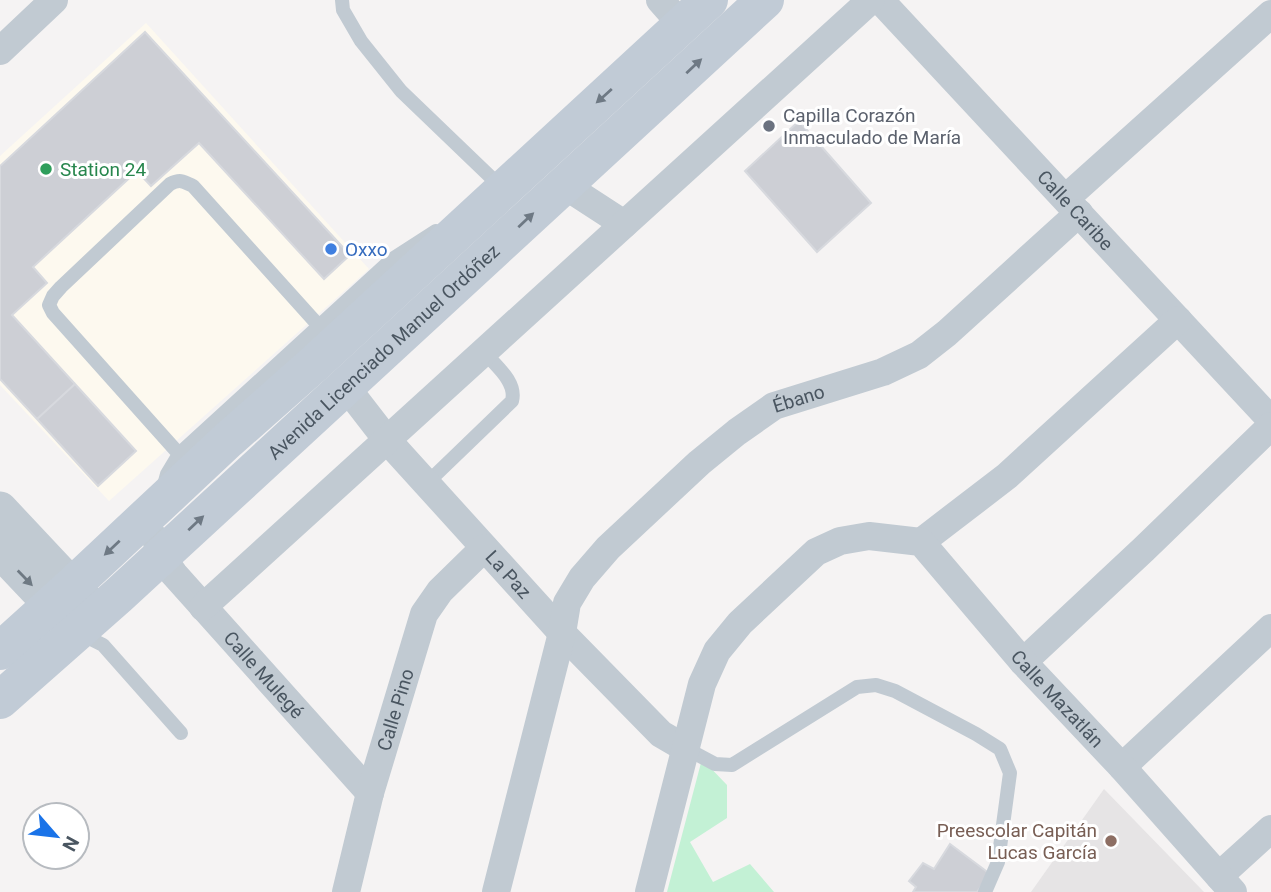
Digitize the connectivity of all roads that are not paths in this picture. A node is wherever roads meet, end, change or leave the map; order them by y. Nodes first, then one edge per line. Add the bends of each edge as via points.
1 (54, 0) edge
2 (342, 0) edge
3 (765, 0) edge
4 (871, 0) edge
5 (880, 0) edge
6 (675, 5) edge
7 (1271, 14) edge
8 (0, 51) edge
9 (564, 185) junction
10 (489, 202) junction
11 (1072, 205) junction
12 (624, 224) junction
13 (401, 282) junction
14 (1178, 320) junction
15 (319, 326) junction
16 (484, 352) junction
17 (301, 364) junction
18 (346, 387) junction
19 (1271, 420) edge
20 (1271, 426) edge
21 (387, 440) junction
22 (179, 454) junction
23 (268, 457) junction
24 (426, 484) junction
25 (158, 506) junction
26 (2, 514) edge
27 (921, 542) junction
28 (484, 548) junction
29 (0, 551) edge
30 (161, 556) junction
31 (62, 595) junction
32 (203, 607) junction
33 (1271, 628) edge
34 (93, 630) junction
35 (562, 633) junction
36 (0, 651) edge
37 (1023, 662) junction
38 (0, 700) edge
39 (181, 733) dead end
40 (685, 748) junction
41 (1122, 767) junction
42 (370, 793) junction
43 (1271, 828) edge
44 (1226, 884) edge
45 (346, 892) edge
46 (496, 892) edge
47 (649, 892) edge
48 (985, 892) edge

1 - 8 street
2 - 10 lane via 361,41
9 -> 3 main road, Avenida Licenciado Manuel Ordóñez
4 - 12 street
5 - 11 street, Calle Caribe
6 -> 10 main road, Avenida Licenciado Manuel Ordóñez
7 - 11 street, Ébano
9 - 12 street
18 -> 9 main road, Avenida Licenciado Manuel Ordóñez
10 - 13 main road, Avenida Licenciado Manuel Ordóñez
10 - 15 lane via 391,260
11 - 14 street, Calle Caribe
11 - 35 street, Ébano via 947,333 919,355 883,372 774,406 718,447 608,548 582,578 567,603
12 - 16 street
13 - 17 main road, Avenida Licenciado Manuel Ordóñez
13 - 18 main road via 393,304 356,355
14 - 19 street, Calle Caribe
14 - 27 street via 1007,476
15 - 17 lane
15 - 22 lane via 193,186 183,180 170,184 61,287 49,305
16 - 21 street
16 - 24 lane via 511,383 512,401
17 - 18 main road via 328,371
17 - 22 lane
17 - 23 main road via 293,398
17 - 25 main road, Avenida Licenciado Manuel Ordóñez
18 - 21 street, La Paz
18 - 23 main road, Avenida Licenciado Manuel Ordóñez
20 - 37 street
21 - 24 street, La Paz
21 - 32 street
22 - 25 lane via 166,474
30 -> 23 main road, Avenida Licenciado Manuel Ordóñez
24 - 28 street, La Paz
25 - 30 street via 156,537
25 -> 31 main road, Avenida Licenciado Manuel Ordóñez
26 - 31 street
27 - 37 street, Calle Mazatlán
27 - 40 street via 869,536 840,541 816,552 740,623 718,651 702,684
28 - 35 street, La Paz
28 - 42 street, Calle Pino via 440,591 424,614
29 -> 31 street
30 - 32 street, Calle Mulegé
30 - 34 main road, Avenida Licenciado Manuel Ordóñez
31 - 34 street
31 - 36 main road, Avenida Licenciado Manuel Ordóñez
32 - 42 street, Calle Mulegé
33 - 41 street
34 - 38 main road, Avenida Licenciado Manuel Ordóñez
34 - 39 lane
35 - 40 street, La Paz via 661,734
35 - 46 street, Ébano
37 - 41 street, Calle Mazatlán
40 - 47 street
40 - 48 lane via 715,764 732,765 856,687 876,685 895,691 1000,749 1010,773 999,862
41 - 44 street, Calle Mazatlán
42 - 45 street, Calle Pino
43 - 44 street

